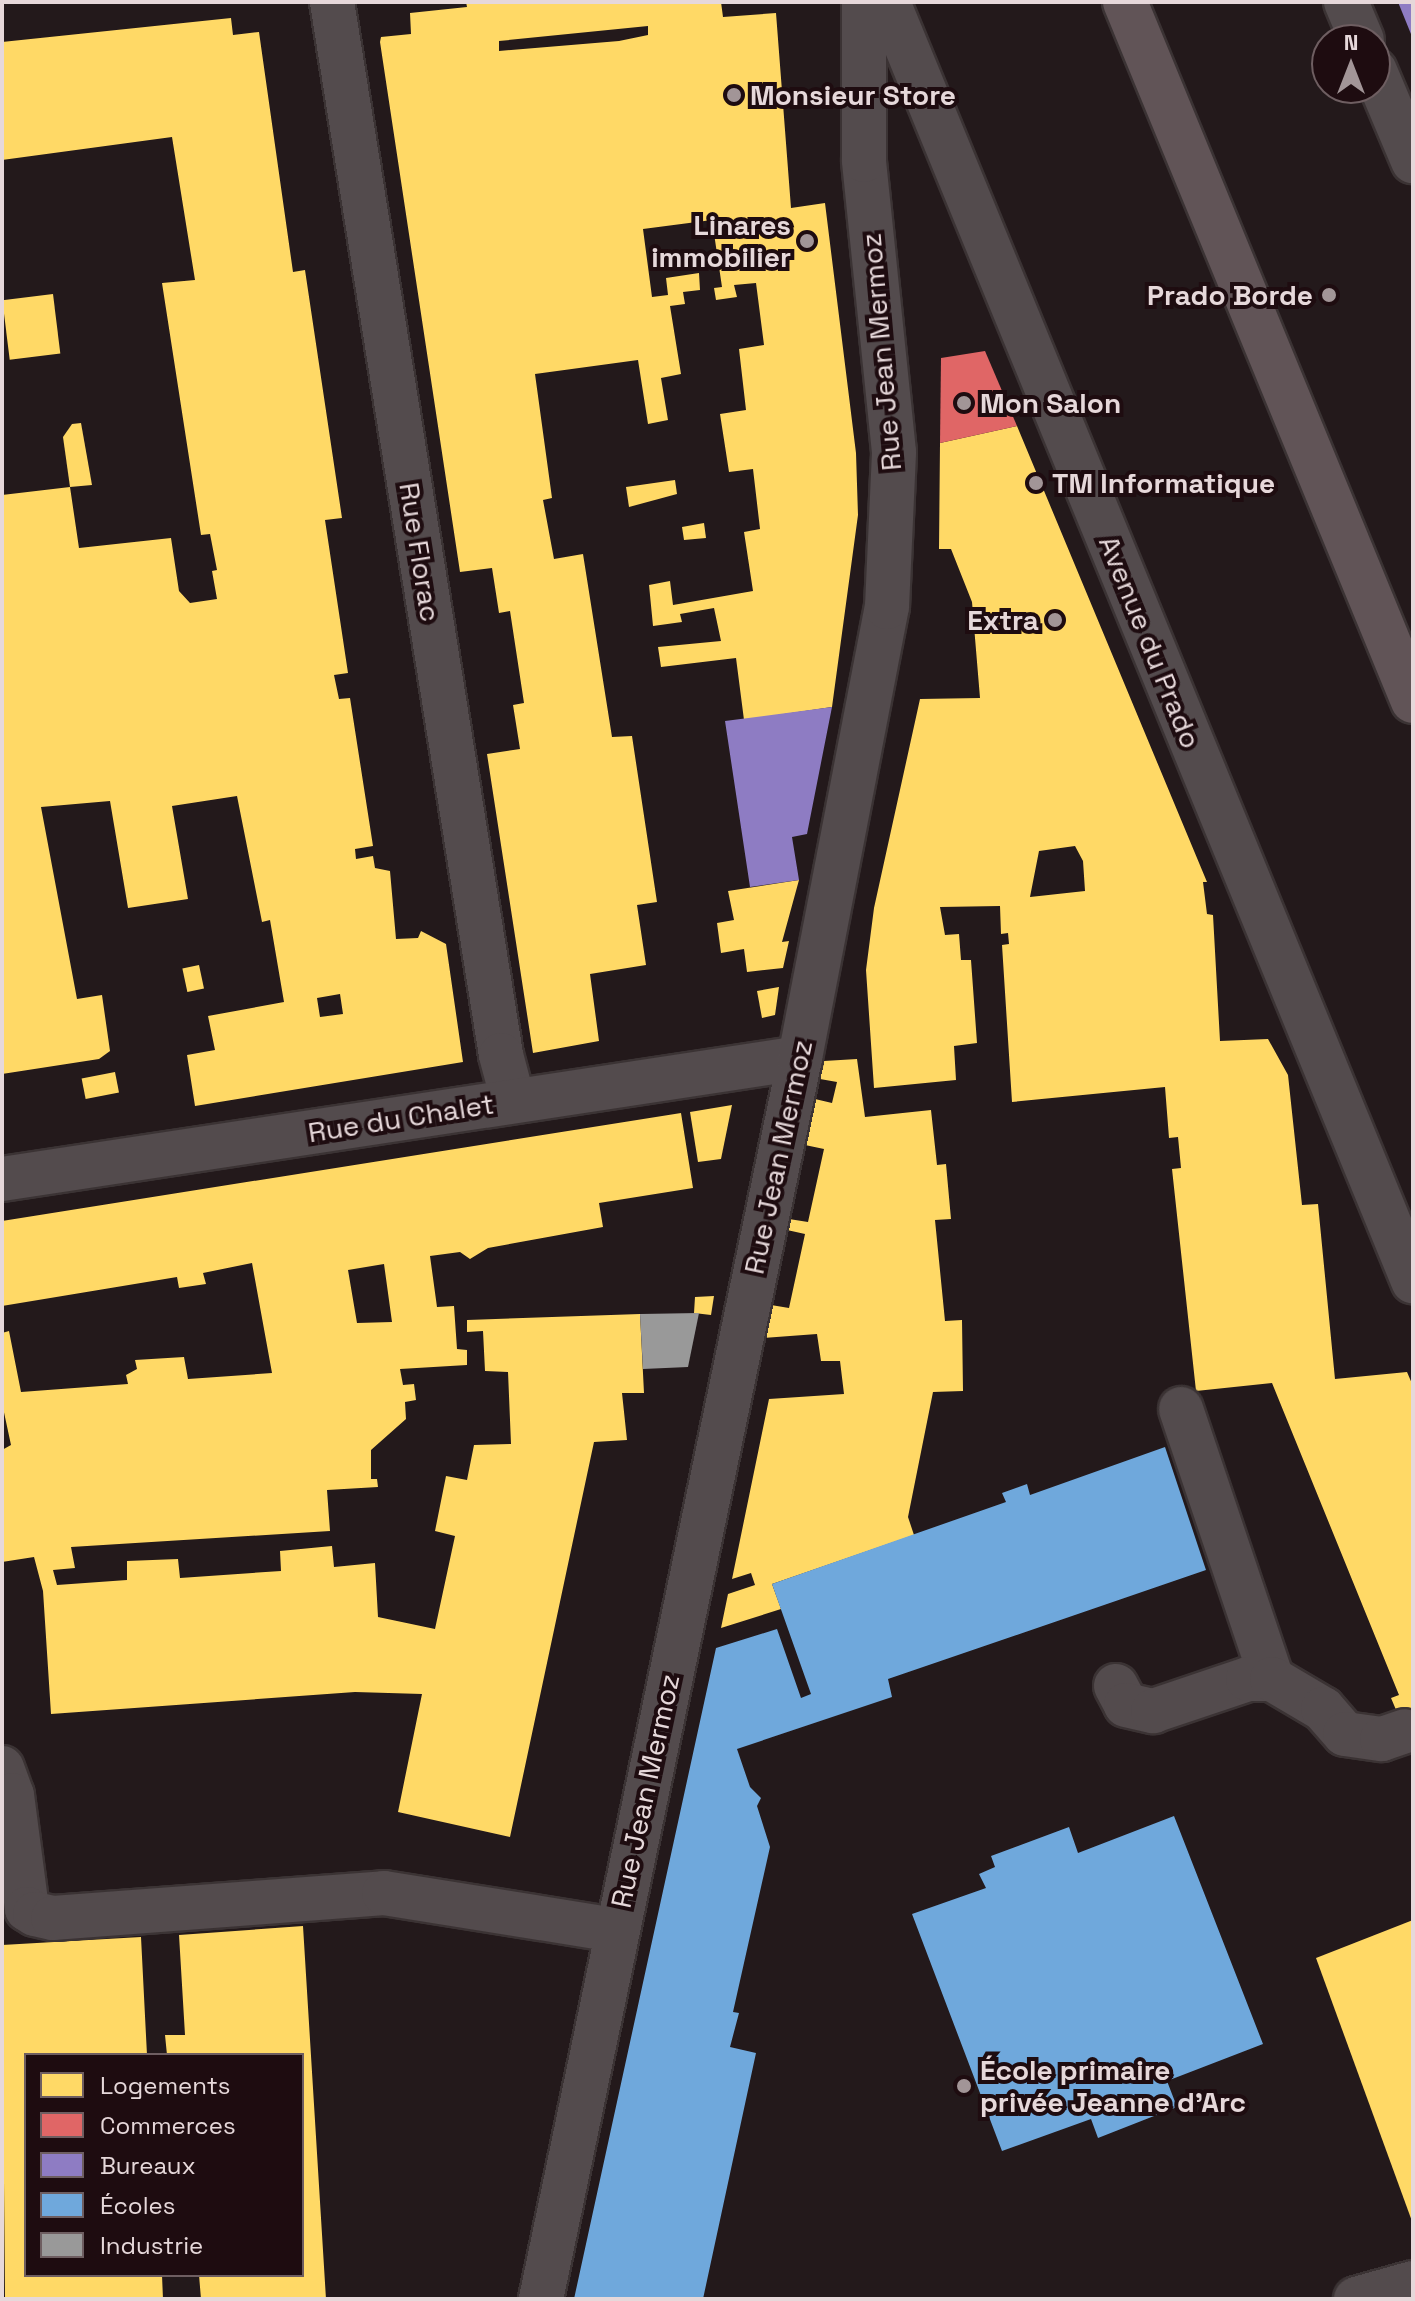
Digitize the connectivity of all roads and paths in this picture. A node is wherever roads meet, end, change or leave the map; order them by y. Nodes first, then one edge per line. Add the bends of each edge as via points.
1 (332, 2) edge
2 (864, 2) edge
3 (888, 2) edge
4 (1125, 2) edge
5 (1346, 2) edge
6 (1355, 24) edge
7 (1389, 104) edge
8 (1413, 161) edge
9 (1413, 701) edge
10 (800, 1058) junction
11 (513, 1100) junction
12 (2, 1179) edge
13 (1413, 1281) edge
14 (1181, 1409) dead end
15 (1272, 1679) junction
16 (1116, 1686) dead end
17 (1405, 1731) dead end
18 (2, 1768) edge
19 (616, 1930) junction
20 (1413, 2283) edge
21 (541, 2299) edge
22 (1356, 2299) edge

1 - 11 street, Rue Florac via 501,1055
2 - 10 street, Rue Jean Mermoz via 864,160 894,452 887,607
3 - 13 street, Avenue du Prado
4 - 9 main road
5 - 6 street
7 - 8 street
10 - 11 street, Rue du Chalet
10 - 19 street, Rue Jean Mermoz
11 - 12 street, Rue du Chalet
14 - 15 street
15 - 16 street via 1248,1679 1153,1711 1126,1705
15 - 17 street via 1323,1709 1345,1734 1382,1739
18 - 19 street via 12,1795 27,1909 35,1914 53,1918 384,1893
19 - 21 street, Rue Jean Mermoz
20 - 22 street

